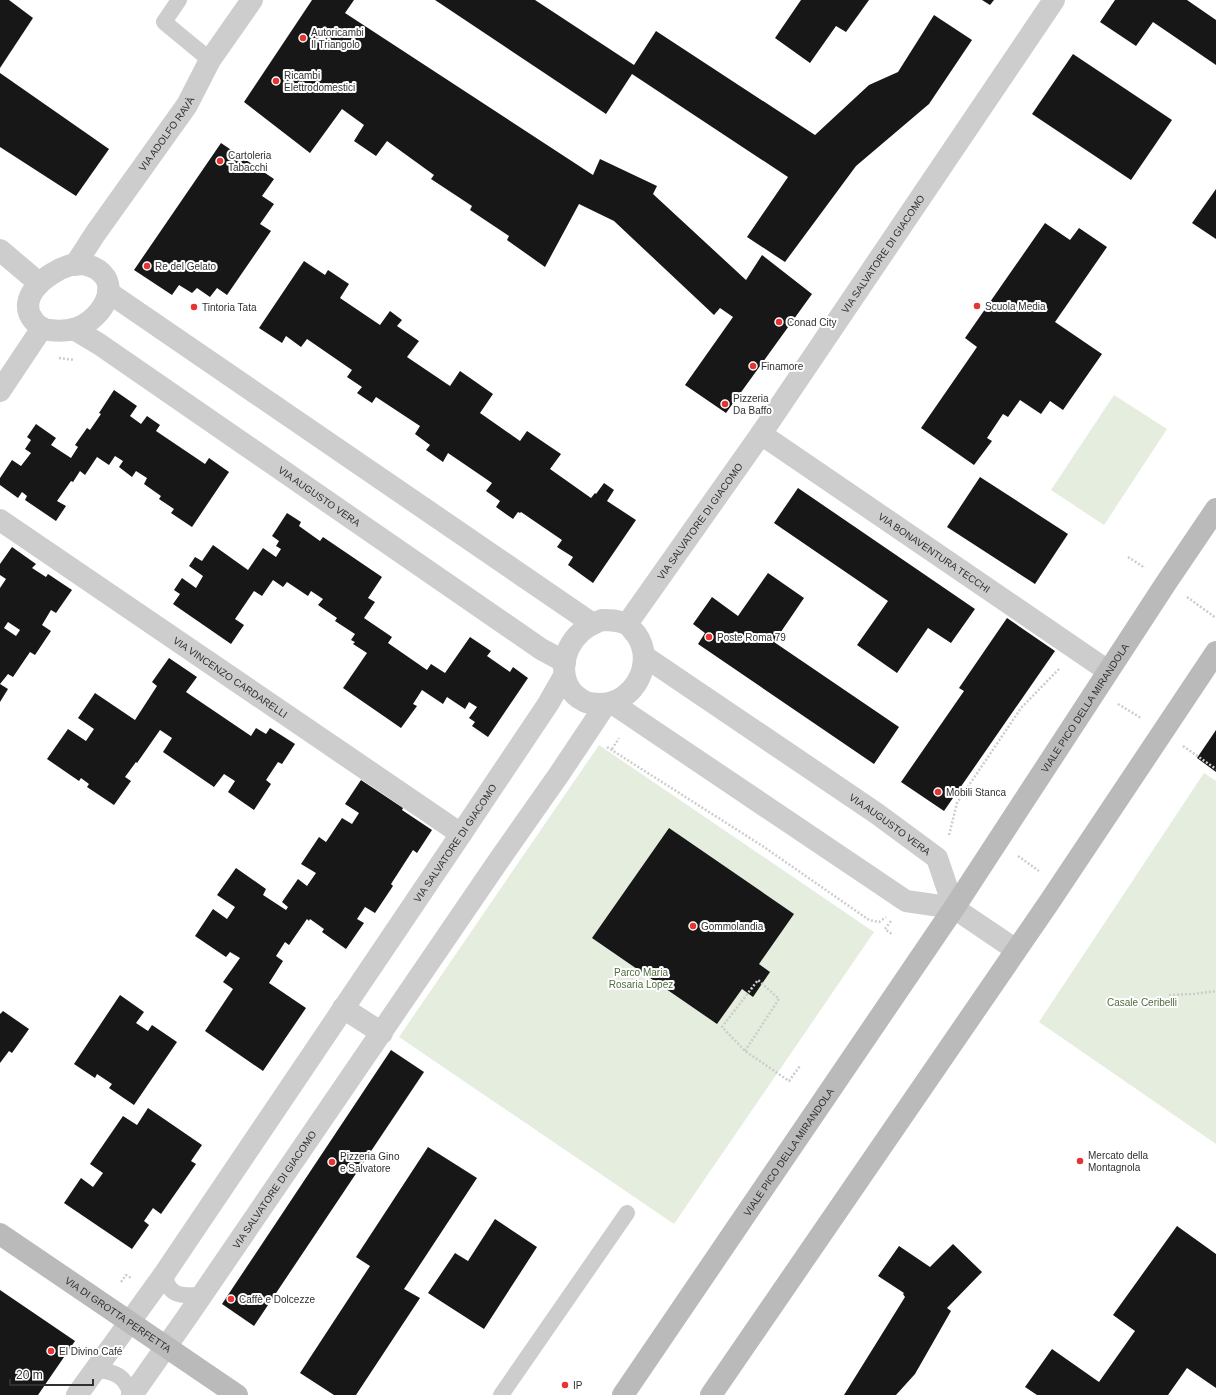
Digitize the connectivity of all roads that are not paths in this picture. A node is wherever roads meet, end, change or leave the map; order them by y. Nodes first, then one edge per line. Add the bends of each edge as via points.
1 (179, 0) edge
2 (252, 0) edge
3 (1054, 0) edge
4 (210, 60) junction
5 (0, 250) edge
6 (75, 264) junction
7 (39, 282) junction
8 (108, 292) junction
9 (42, 328) junction
10 (74, 329) junction
11 (0, 391) edge
12 (762, 434) junction
13 (1216, 509) edge
14 (0, 520) edge
15 (593, 624) junction
16 (627, 624) junction
17 (1216, 652) edge
18 (644, 656) junction
19 (564, 669) junction
20 (1108, 671) junction
21 (609, 703) junction
22 (461, 834) junction
23 (954, 908) junction
24 (1016, 950) junction
25 (343, 1008) junction
26 (382, 1033) junction
27 (627, 1213) dead end
28 (0, 1234) edge
29 (165, 1273) junction
30 (201, 1295) junction
31 (130, 1321) junction
32 (166, 1346) junction
33 (95, 1369) junction
34 (77, 1395) edge
35 (131, 1395) edge
36 (237, 1395) edge
37 (501, 1395) edge
38 (623, 1395) edge
39 (711, 1395) edge

1 - 4 lane via 164,22
2 - 4 street, VIA ADOLFO RAVÀ
3 - 12 street, VIA SALVATORE DI GIACOMO
4 - 6 street, VIA ADOLFO RAVÀ via 187,105
5 - 7 street
6 - 7 street via 52,273
6 - 8 street via 88,265 101,273 107,281
7 - 9 street via 31,294 28,307 32,319
8 - 10 street via 106,302 96,315
8 - 15 street
9 - 10 street
9 - 11 street
10 - 19 street, VIA AUGUSTO VERA via 541,649
12 - 16 street, VIA SALVATORE DI GIACOMO
12 - 20 street, VIA BONAVENTURA TECCHI
13 - 20 street, VIALE PICO DELLA MIRANDOLA
14 - 22 street, VIA VINCENZO CARDARELLI
15 - 16 street via 611,620
15 - 19 street via 574,638
16 - 18 street via 640,640
17 - 24 street
18 - 21 street via 643,670 637,682 623,697
18 - 23 street, VIA AUGUSTO VERA via 876,813 937,858
19 - 21 street via 571,691 584,701 596,704
19 - 22 street, VIA SALVATORE DI GIACOMO via 548,704
20 - 23 street, VIALE PICO DELLA MIRANDOLA
21 - 23 street via 906,901
21 - 26 street, VIA SALVATORE DI GIACOMO
22 - 25 street, VIA SALVATORE DI GIACOMO
23 - 24 street
23 - 38 street, VIALE PICO DELLA MIRANDOLA
24 - 39 street
25 - 26 street
25 - 29 street, VIA SALVATORE DI GIACOMO
26 - 30 street, VIA SALVATORE DI GIACOMO
27 - 37 lane
28 - 31 street, VIA DI GROTTA PERFETTA
29 - 30 lane via 165,1281 176,1293 184,1296
29 - 31 street, VIA SALVATORE DI GIACOMO
30 - 32 street, VIA SALVATORE DI GIACOMO
31 - 32 street, VIA DI GROTTA PERFETTA
31 - 33 street, VIA SALVATORE DI GIACOMO
32 - 35 street, VIA SALVATORE DI GIACOMO
32 - 36 street, VIA DI GROTTA PERFETTA
33 - 34 street, VIA SALVATORE DI GIACOMO
33 - 35 lane via 120,1376

